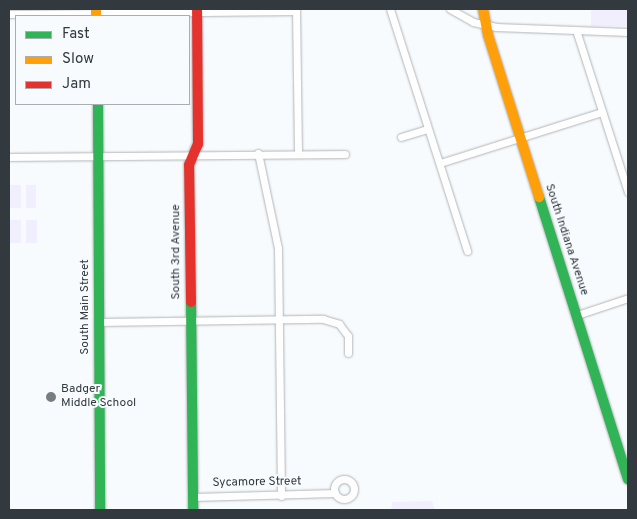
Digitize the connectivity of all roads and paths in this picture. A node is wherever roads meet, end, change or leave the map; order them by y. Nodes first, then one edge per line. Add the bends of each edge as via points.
1 (390, 9) edge
2 (450, 9) edge
3 (483, 9) edge
4 (197, 10) edge
5 (296, 10) edge
6 (96, 13) edge
7 (9, 14) edge
8 (485, 25) junction
9 (576, 30) junction
10 (628, 32) edge
11 (98, 105) edge
12 (602, 112) junction
13 (427, 129) junction
14 (401, 137) dead end
15 (520, 137) junction
16 (258, 153) junction
17 (298, 154) junction
18 (346, 154) dead end
19 (194, 155) junction
20 (9, 157) edge
21 (99, 157) junction
22 (440, 163) junction
23 (628, 192) edge
24 (467, 251) dead end
25 (628, 298) edge
26 (577, 315) junction
27 (279, 319) junction
28 (190, 321) junction
29 (99, 322) junction
30 (348, 353) dead end
31 (628, 479) edge
32 (335, 493) dead end
33 (281, 496) junction
34 (193, 497) junction
35 (100, 510) edge
36 (193, 510) edge

1 - 13 street
2 - 8 street
3 - 8 street, South Indiana Avenue
4 - 5 street
4 - 6 street
4 - 19 street, South 3rd Avenue via 198,144
5 - 17 street
6 - 7 street
8 - 9 street
8 - 15 street, South Indiana Avenue
9 - 10 street
9 - 12 street
11 - 21 street, South Main Street
12 - 15 street
12 - 23 street
13 - 14 street
13 - 22 street
15 - 22 street
15 - 26 street, South Indiana Avenue
16 - 17 street
16 - 19 street
16 - 27 street via 276,224
17 - 18 street
19 - 21 street
19 - 28 street, South 3rd Avenue via 189,165
20 - 21 street
21 - 29 street, South Main Street
22 - 24 street
25 - 26 street
26 - 31 street, South Indiana Avenue
27 - 28 street
27 - 30 street via 323,319 339,324 348,336
27 - 33 street
28 - 29 street
28 - 34 street, South 3rd Avenue
29 - 35 street, South Main Street
32 - 33 street, Sycamore Street
33 - 34 street, Sycamore Street
34 - 36 street

